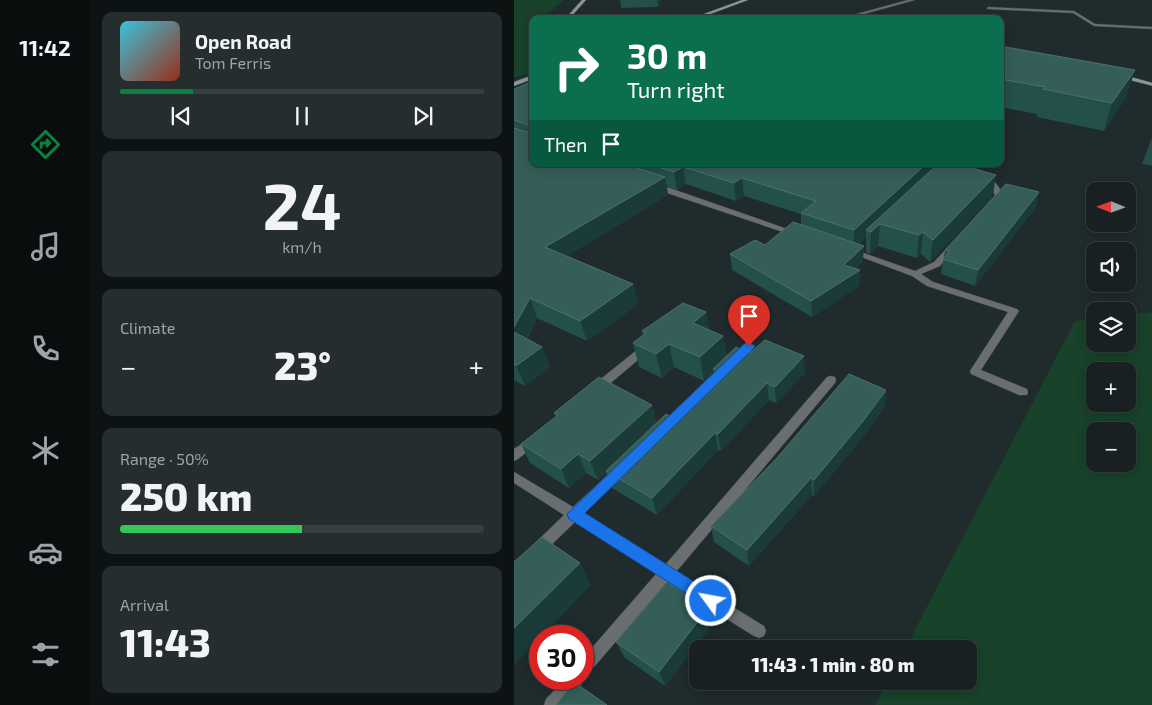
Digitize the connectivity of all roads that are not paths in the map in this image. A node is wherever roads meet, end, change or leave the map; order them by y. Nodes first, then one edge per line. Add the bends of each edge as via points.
1 (584, 0) edge
2 (746, 0) edge
3 (913, 0) edge
4 (988, 8) dead end
5 (569, 15) edge
6 (703, 15) edge
7 (855, 15) edge
8 (1152, 28) edge
9 (1114, 75) edge
10 (529, 78) edge
11 (514, 84) edge
12 (1152, 85) edge
13 (972, 174) edge
14 (644, 183) edge
15 (986, 210) edge
16 (801, 235) edge
17 (956, 244) edge
18 (863, 247) edge
19 (847, 251) edge
20 (856, 254) junction
21 (915, 274) junction
22 (656, 340) edge
23 (749, 346) dead end
24 (831, 380) dead end
25 (1023, 392) dead end
26 (589, 395) edge
27 (544, 431) edge
28 (658, 433) edge
29 (514, 456) edge
30 (630, 460) edge
31 (514, 477) edge
32 (574, 514) junction
33 (527, 559) edge
34 (666, 573) junction
35 (759, 631) dead end
36 (594, 657) edge
37 (565, 690) edge
38 (552, 705) edge

1 - 5 main road
2 - 6 main road
3 - 7 street
4 - 8 street via 1074,12 1094,25
9 - 12 main road
10 - 11 main road
13 - 15 street via 989,180 998,189 999,196
14 - 16 street
17 - 21 street via 937,264
18 - 20 street
19 - 20 street
20 - 21 street
21 - 25 street via 930,284 1014,311 975,371
22 - 26 street
23 - 28 street
24 - 34 street
27 - 29 street
30 - 32 street
31 - 32 street
32 - 33 street
32 - 34 street
34 - 35 street
34 - 36 street
37 - 38 street

